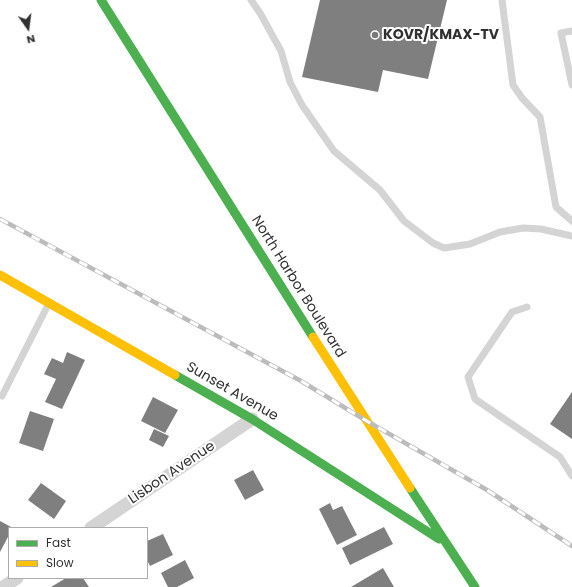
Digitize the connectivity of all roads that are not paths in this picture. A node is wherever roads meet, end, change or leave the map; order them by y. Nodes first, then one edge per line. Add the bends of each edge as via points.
1 (101, 0) edge
2 (251, 0) edge
3 (502, 0) edge
4 (572, 31) edge
5 (572, 85) edge
6 (572, 221) edge
7 (572, 236) edge
8 (0, 275) edge
9 (49, 303) junction
10 (527, 307) dead end
11 (2, 396) dead end
12 (252, 419) junction
13 (572, 476) edge
14 (92, 527) edge
15 (445, 543) junction
16 (15, 579) edge
17 (3, 587) edge
18 (475, 587) edge

1 - 15 main road, North Harbor Boulevard
2 - 7 lane via 281,51 290,82 302,105 334,151 380,190 404,220 433,243 444,248 470,244 500,232 523,228
3 - 6 lane via 513,85 540,117 556,207
4 - 5 lane via 560,33
8 - 9 main road, Sunset Avenue
9 - 11 lane
9 - 12 main road, Sunset Avenue
10 - 13 lane via 512,312 468,377 475,399 560,457
12 - 14 street, Lisbon Avenue
12 - 15 main road, Sunset Avenue
15 - 18 main road, North Harbor Boulevard
16 - 17 street

